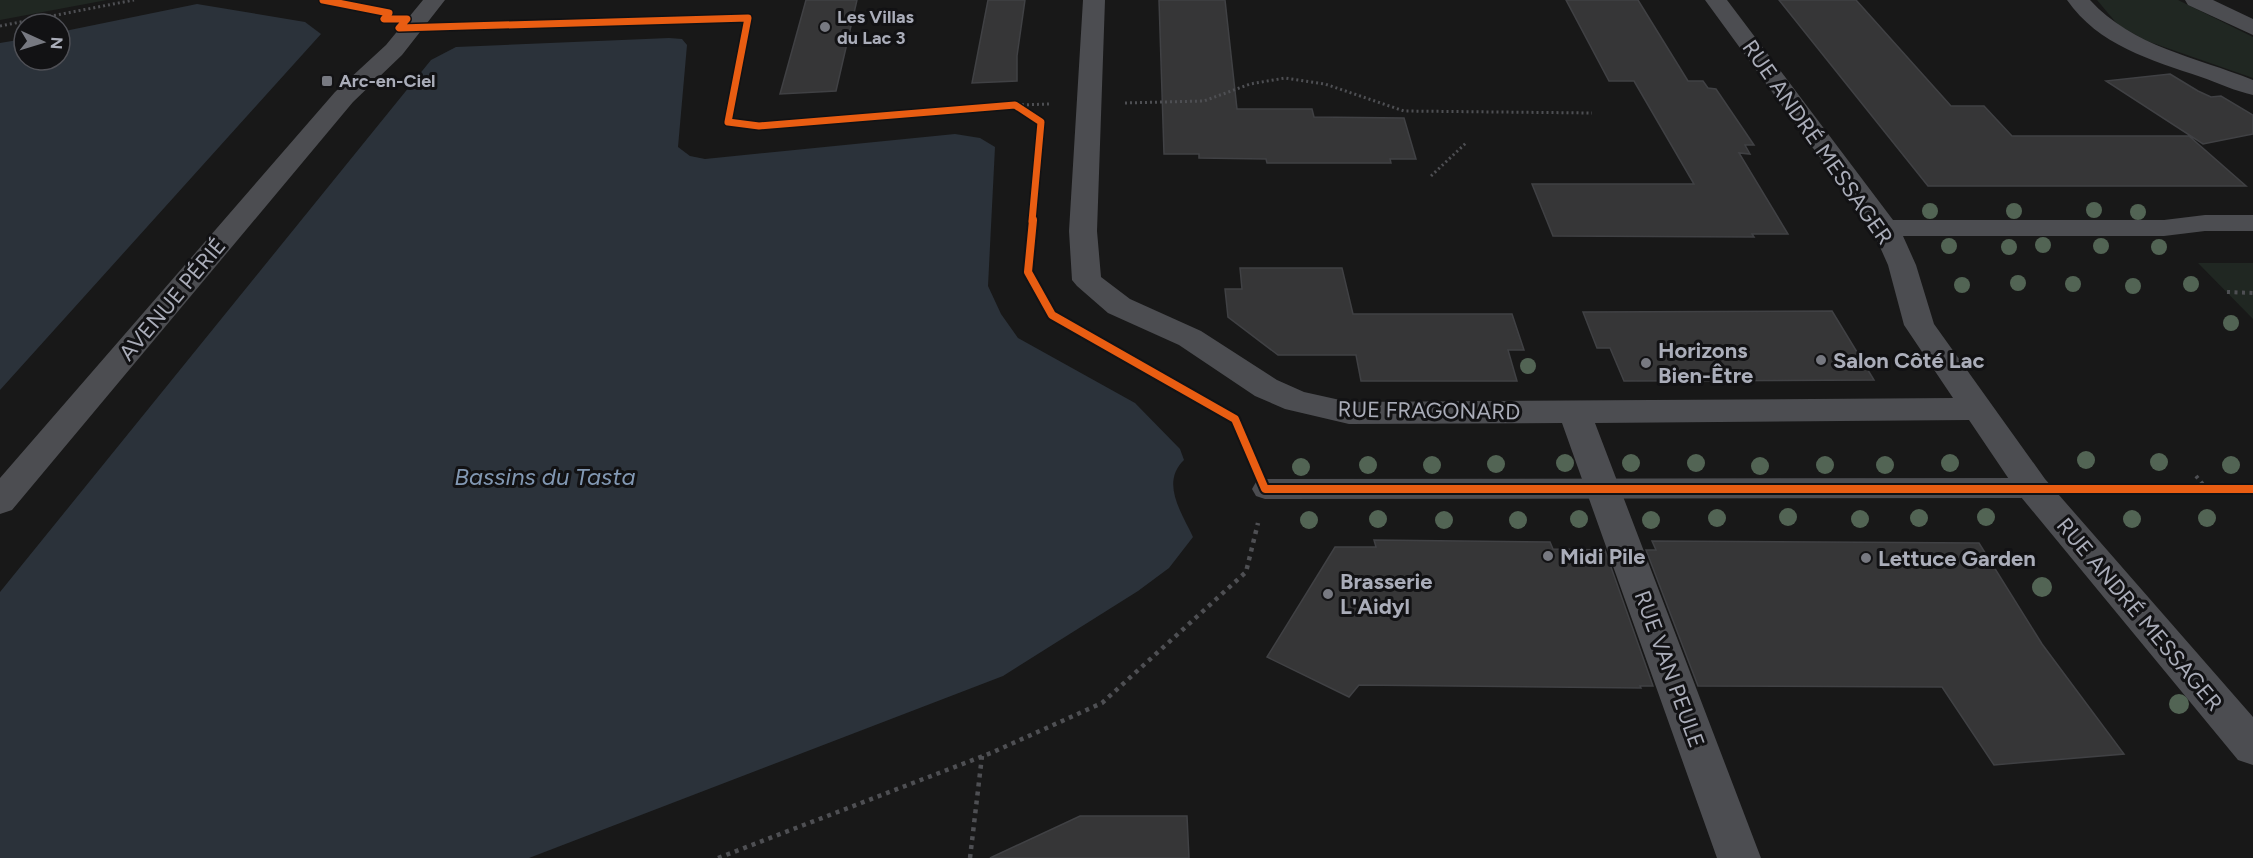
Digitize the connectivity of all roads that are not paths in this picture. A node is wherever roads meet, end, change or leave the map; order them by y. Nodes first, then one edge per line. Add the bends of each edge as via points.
1 (415, 0) edge
2 (434, 0) edge
3 (1094, 0) edge
4 (1716, 0) edge
5 (2078, 0) edge
6 (2196, 0) edge
7 (2253, 28) edge
8 (2253, 88) edge
9 (344, 97) junction
10 (2253, 223) edge
11 (1885, 228) junction
12 (1979, 409) junction
13 (1575, 412) junction
14 (2033, 488) junction
15 (1265, 489) road end
16 (1603, 489) junction
17 (0, 501) edge
18 (2253, 747) edge
19 (1739, 858) edge

1 - 9 street, AVENUE PÉRIÉ via 370,49
2 - 9 street, AVENUE PÉRIÉ via 394,50
3 - 13 street, RUE FRAGONARD via 1083,231 1087,280 1119,306 1190,338 1266,388 1296,401 1349,413
4 - 11 street, RUE ANDRÉ MESSAGER
5 - 8 street via 2102,26 2142,48
6 - 7 street
9 - 17 street, AVENUE PÉRIÉ
10 - 11 street via 2164,228
11 - 12 street, RUE ANDRÉ MESSAGER via 1902,265 1919,325
12 - 13 street, RUE FRAGONARD
12 - 14 street, RUE ANDRÉ MESSAGER
13 - 16 street, RUE VAN PEULE
14 - 16 lane
14 - 18 street, RUE ANDRÉ MESSAGER
15 - 16 lane
16 - 19 street, RUE VAN PEULE

